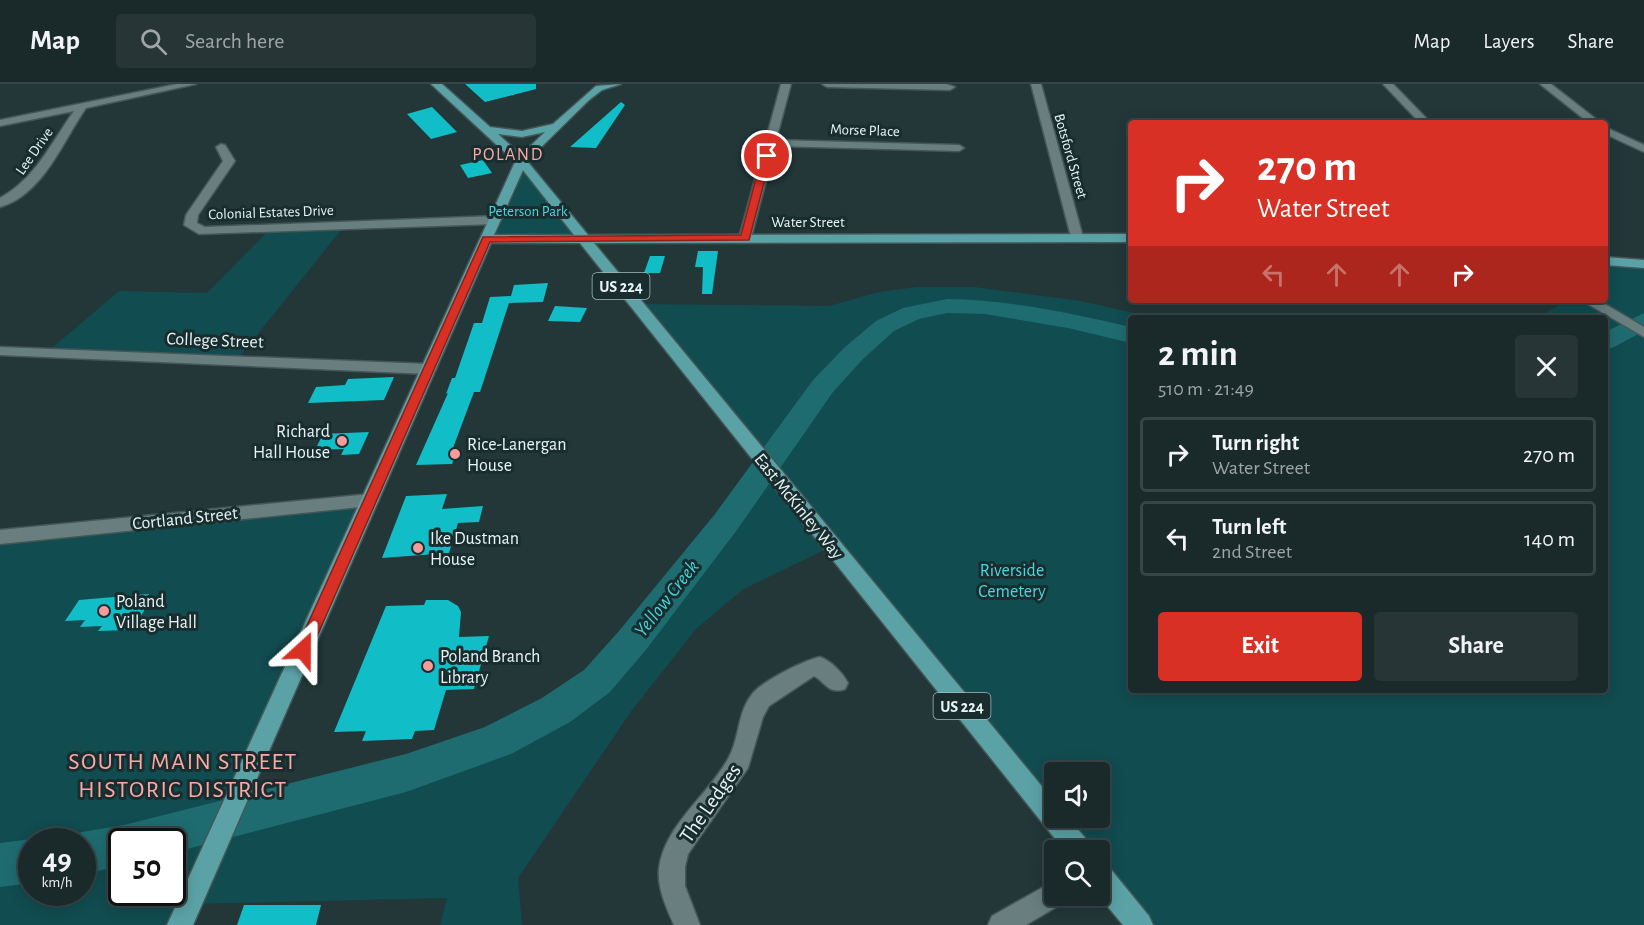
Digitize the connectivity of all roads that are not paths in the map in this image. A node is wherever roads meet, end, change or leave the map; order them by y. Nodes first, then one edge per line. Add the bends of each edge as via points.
1 (191, 84) edge
2 (436, 84) edge
3 (616, 84) edge
4 (786, 84) edge
5 (827, 84) edge
6 (1036, 84) edge
7 (1388, 84) edge
8 (1545, 84) edge
9 (601, 86) edge
10 (950, 87) dead end
11 (83, 106) junction
12 (1423, 120) edge
13 (1592, 120) edge
14 (0, 123) edge
15 (555, 127) junction
16 (487, 130) junction
17 (1608, 132) edge
18 (770, 143) junction
19 (221, 147) dead end
20 (959, 148) dead end
21 (1644, 149) edge
22 (521, 161) junction
23 (0, 203) edge
24 (491, 229) junction
25 (1077, 237) junction
26 (745, 238) junction
27 (1128, 238) edge
28 (583, 239) junction
29 (1608, 261) edge
30 (1644, 264) edge
31 (1592, 303) edge
32 (1644, 333) edge
33 (0, 351) edge
34 (428, 369) junction
35 (370, 500) junction
36 (0, 537) edge
37 (837, 683) dead end
38 (1071, 840) edge
39 (1110, 888) edge
40 (1044, 900) edge
41 (180, 925) edge
42 (687, 925) edge
43 (1000, 925) edge
44 (1140, 925) edge

1 - 11 street
2 - 16 main road, US 224
3 - 9 main road
4 - 18 street
5 - 10 street
6 - 25 street, Botsford Street
7 - 12 street
8 - 13 street
9 - 15 main road
11 - 14 street
11 - 23 street, Lee Drive via 37,178
15 - 16 main road via 522,134
15 - 22 main road
16 - 22 main road, US 224
17 - 21 street
18 - 20 street, Morse Place
18 - 26 street
19 - 24 street, Colonial Estates Drive via 229,161 192,215 190,225 203,231 445,223
22 - 24 main road
22 - 28 main road, East McKinley Way / US 224
24 - 28 main road, Water Street
24 - 34 main road
25 - 26 main road, Water Street
25 - 27 main road, Water Street
26 - 28 main road, Water Street
28 - 38 main road, East McKinley Way / US 224
29 - 30 main road
31 - 32 street
33 - 34 street, College Street
34 - 35 main road
35 - 36 street, Cortland Street
35 - 41 main road
37 - 42 street, The Ledges via 820,666 809,668 761,699 752,715 741,761 672,860 670,877
39 - 44 main road
40 - 43 street

